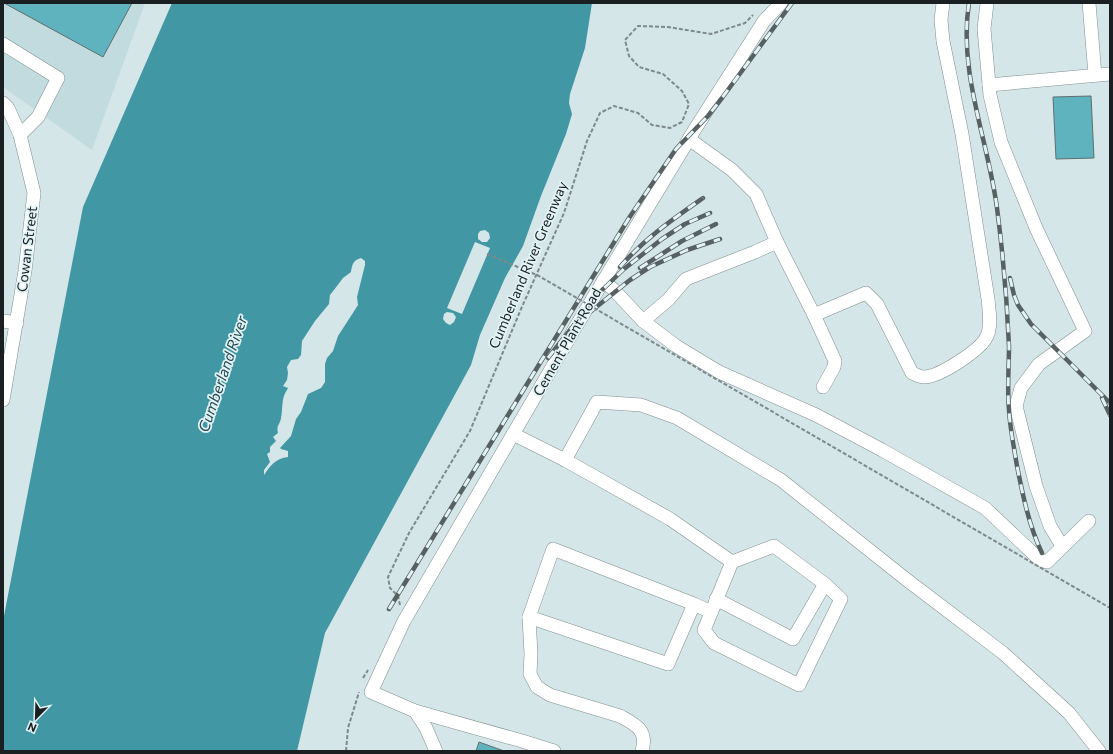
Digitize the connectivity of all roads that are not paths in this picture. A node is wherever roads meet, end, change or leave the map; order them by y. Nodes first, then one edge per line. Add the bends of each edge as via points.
1 (781, 3) edge
2 (943, 3) edge
3 (987, 3) edge
4 (1089, 3) edge
5 (3, 44) edge
6 (1110, 74) edge
7 (1094, 75) junction
8 (989, 85) junction
9 (3, 102) edge
10 (7, 116) edge
11 (20, 135) junction
12 (689, 138) junction
13 (776, 242) junction
14 (603, 281) junction
15 (814, 315) junction
16 (3, 321) edge
17 (643, 321) junction
18 (17, 323) junction
19 (823, 387) dead end
20 (3, 400) edge
21 (513, 434) junction
22 (565, 460) junction
23 (1089, 521) dead end
24 (1062, 546) junction
25 (732, 562) junction
26 (825, 584) junction
27 (716, 599) junction
28 (694, 604) junction
29 (711, 612) junction
30 (529, 617) junction
31 (415, 711) junction
32 (436, 751) edge
33 (554, 751) edge
34 (642, 751) edge
35 (1099, 751) edge

1 - 12 street, Cement Plant Road via 764,21
2 - 15 street via 943,41 962,134 988,299 988,336 971,354 942,372 924,377 912,373 877,304 866,293
3 - 8 street via 984,30
4 - 7 street
5 - 11 street via 58,78 38,117
6 - 7 street
7 - 8 street
8 - 24 street via 1001,142 1036,228 1086,331 1039,364 1021,388 1016,406 1036,486 1050,526
9 - 10 street, Cowan Street
10 - 11 street, Cowan Street
11 - 18 street, Cowan Street via 34,193
12 - 13 street via 732,170 756,194
12 - 14 street, Cement Plant Road
13 - 15 street
13 - 17 street via 686,279 668,300
14 - 17 street
14 - 21 street, Cement Plant Road
15 - 19 street via 835,361
16 - 18 street
17 - 24 street via 676,346 720,372 816,415 985,508 1040,560 1047,562
18 - 20 street, Cowan Street
21 - 22 street
21 - 31 street, Cement Plant Road via 364,689
22 - 25 street via 670,519
22 - 35 street via 597,402 641,405 677,418 781,480 1003,653 1068,713
23 - 24 street
25 - 26 street via 774,546
25 - 27 street
26 - 27 street via 793,639
26 - 29 street via 841,599 799,685 714,643 704,630
27 - 29 street
28 - 29 street
28 - 30 street via 668,664
28 - 30 street via 553,549
30 - 34 street via 530,674 538,687 550,695 629,721 641,730 645,742
31 - 32 street
31 - 33 street

